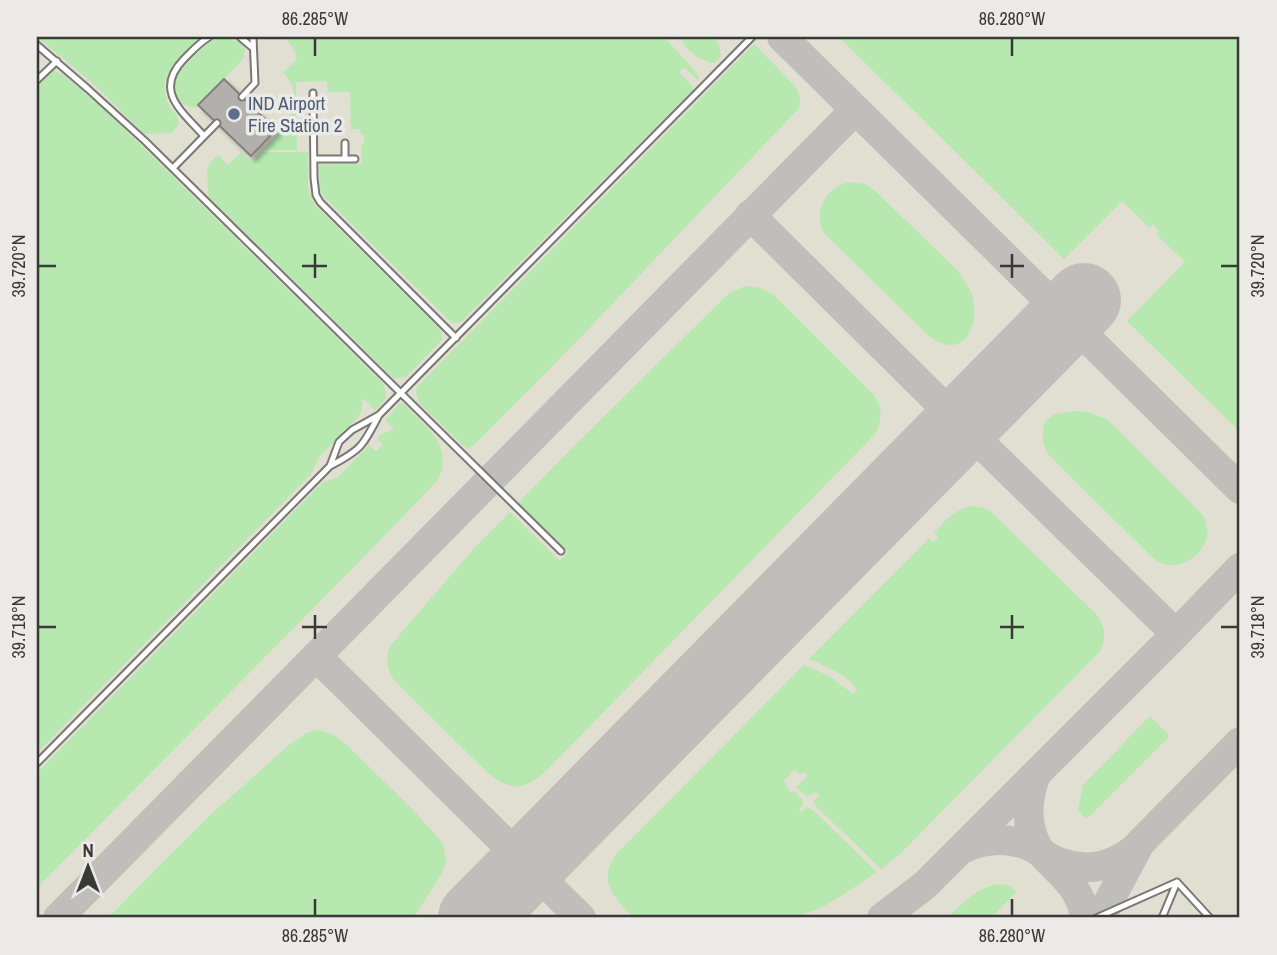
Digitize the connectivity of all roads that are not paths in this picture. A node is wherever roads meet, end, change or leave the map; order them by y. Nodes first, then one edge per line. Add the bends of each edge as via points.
1 (209, 37) edge
2 (240, 37) edge
3 (253, 37) edge
4 (752, 37) edge
5 (37, 45) edge
6 (253, 48) junction
7 (57, 61) junction
8 (37, 80) edge
9 (313, 93) dead end
10 (242, 97) dead end
11 (217, 123) dead end
12 (204, 136) junction
13 (345, 143) dead end
14 (314, 159) junction
15 (345, 159) junction
16 (355, 159) dead end
17 (173, 169) junction
18 (456, 338) junction
19 (401, 393) junction
20 (379, 415) junction
21 (330, 466) junction
22 (561, 551) dead end
23 (37, 763) edge
24 (1177, 882) junction
25 (1096, 918) edge
26 (1162, 918) edge
27 (1210, 918) edge

1 - 12 lane via 177,66 169,87 177,107
2 - 6 lane
3 - 6 lane
4 - 18 lane
5 - 7 lane
6 - 10 lane via 255,83
7 - 8 lane
7 - 17 lane
9 - 14 lane
11 - 12 lane
12 - 17 lane
13 - 15 lane
14 - 15 lane
14 - 18 lane via 314,188 320,202
15 - 16 lane
17 - 19 lane
18 - 19 lane
19 - 20 lane
19 - 22 lane
20 - 21 lane via 354,454
20 - 21 lane via 339,442
21 - 23 lane
24 - 25 lane
24 - 26 lane
24 - 27 lane

